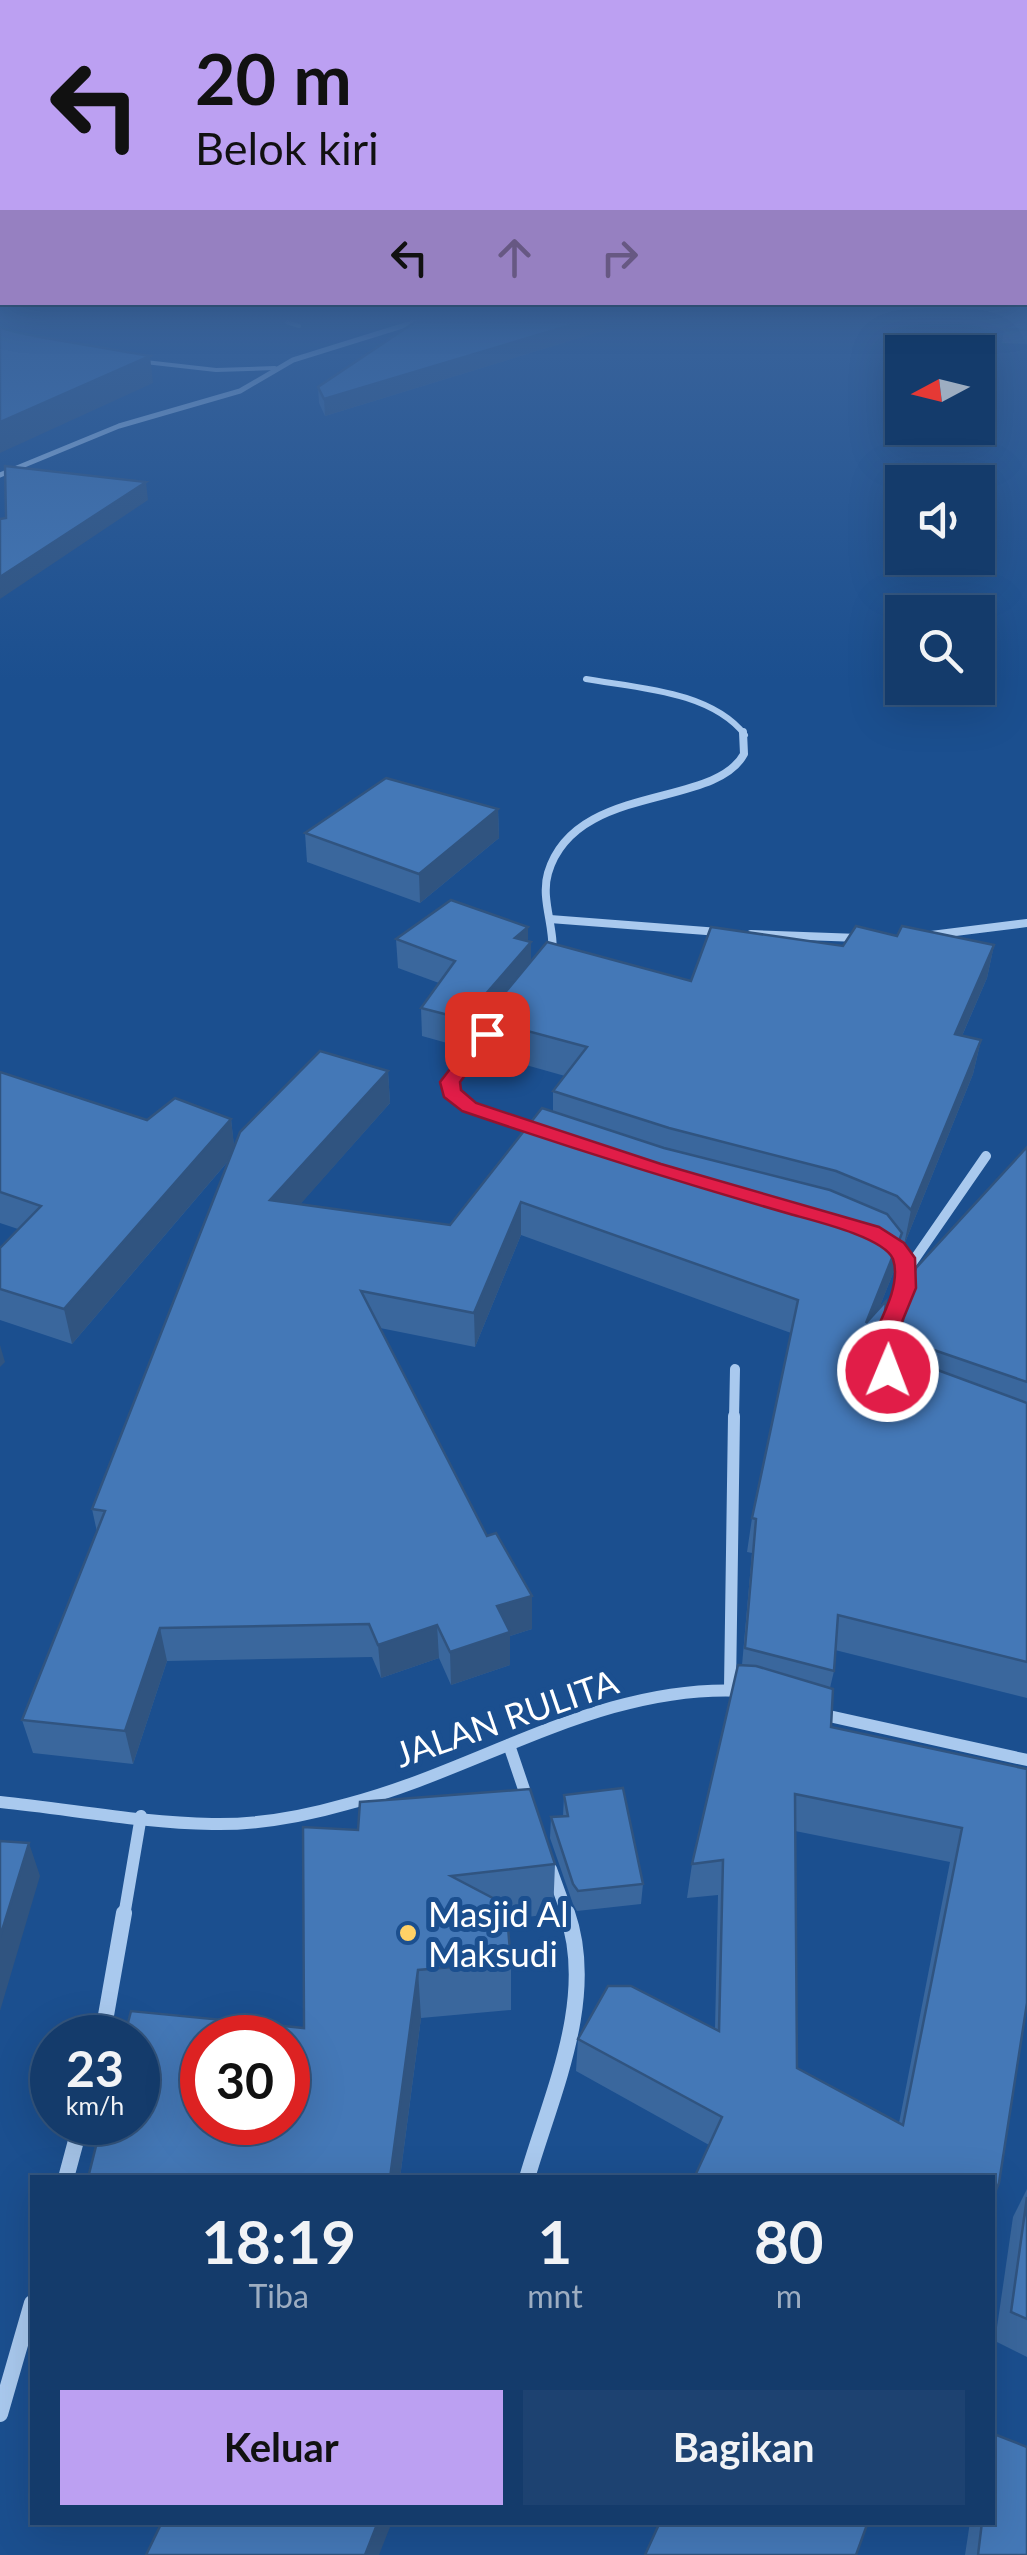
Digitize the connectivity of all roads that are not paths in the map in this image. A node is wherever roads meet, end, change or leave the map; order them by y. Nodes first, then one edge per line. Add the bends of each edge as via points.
1 (83, 441) edge
2 (0, 476) edge
3 (586, 679) dead end
4 (550, 918) junction
5 (1027, 923) edge
6 (726, 932) edge
7 (743, 933) edge
8 (916, 936) edge
9 (869, 938) edge
10 (546, 966) edge
11 (501, 1018) edge
12 (544, 1132) edge
13 (986, 1156) dead end
14 (887, 1241) edge
15 (905, 1273) junction
16 (881, 1357) edge
17 (735, 1369) dead end
18 (730, 1688) junction
19 (758, 1694) edge
20 (802, 1707) edge
21 (509, 1745) junction
22 (1027, 1760) edge
23 (0, 1802) edge
24 (141, 1816) junction
25 (534, 1818) edge
26 (546, 1854) edge
27 (106, 2015) edge
28 (74, 2145) edge
29 (67, 2175) edge
30 (528, 2175) edge
31 (30, 2310) edge
32 (0, 2414) edge

1 - 2 street
3 - 4 street via 720,710 744,729 748,743 726,777 583,824 545,878
4 - 6 street
4 - 10 street via 555,946
5 - 8 street
7 - 9 street
11 - 12 street via 456,1069 452,1092 482,1113
13 - 15 street
14 - 15 street via 904,1258
15 - 16 street
17 - 18 street
18 - 19 street, JALAN RULITA
18 - 21 street, JALAN RULITA via 620,1706
20 - 22 street
21 - 24 street, JALAN RULITA via 332,1806 212,1824
21 - 25 street
23 - 24 street, JALAN RULITA
24 - 27 street
26 - 30 street via 578,1951 578,1974
28 - 29 street
31 - 32 street

